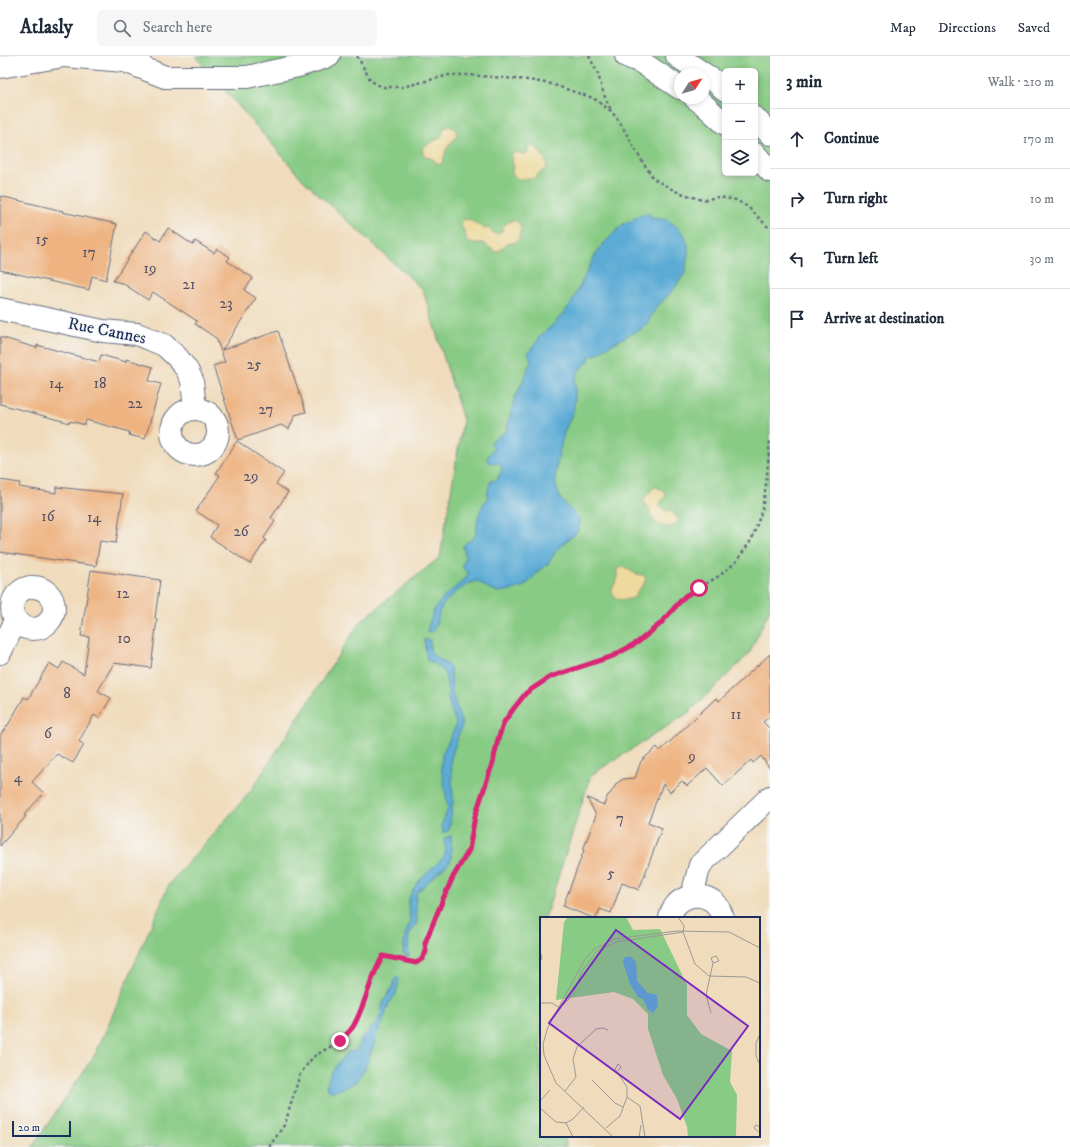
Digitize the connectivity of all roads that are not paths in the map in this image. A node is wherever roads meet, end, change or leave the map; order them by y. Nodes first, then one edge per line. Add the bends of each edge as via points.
1 (64, 56) edge
2 (153, 56) edge
3 (329, 56) edge
4 (626, 56) edge
5 (677, 56) edge
6 (125, 59) edge
7 (0, 67) edge
8 (674, 84) edge
9 (722, 87) edge
10 (703, 104) edge
11 (722, 121) edge
12 (758, 121) edge
13 (770, 134) edge
14 (758, 157) edge
15 (770, 171) edge
16 (0, 309) edge
17 (195, 408) dead end
18 (16, 620) dead end
19 (0, 653) edge
20 (770, 797) edge
21 (692, 896) junction
22 (670, 917) edge
23 (723, 917) edge

1 - 6 street
1 - 7 street
2 - 6 street
3 - 6 street via 247,77 165,77
4 - 8 street via 641,62
5 - 9 street
10 - 11 street
12 - 13 street
14 - 15 street
16 - 17 street, Rue Cannes via 103,331 137,334 164,345 177,357 192,380
18 - 19 street
20 - 21 street via 700,865
21 - 22 street via 682,899 675,906
21 - 23 street via 703,896 712,901

